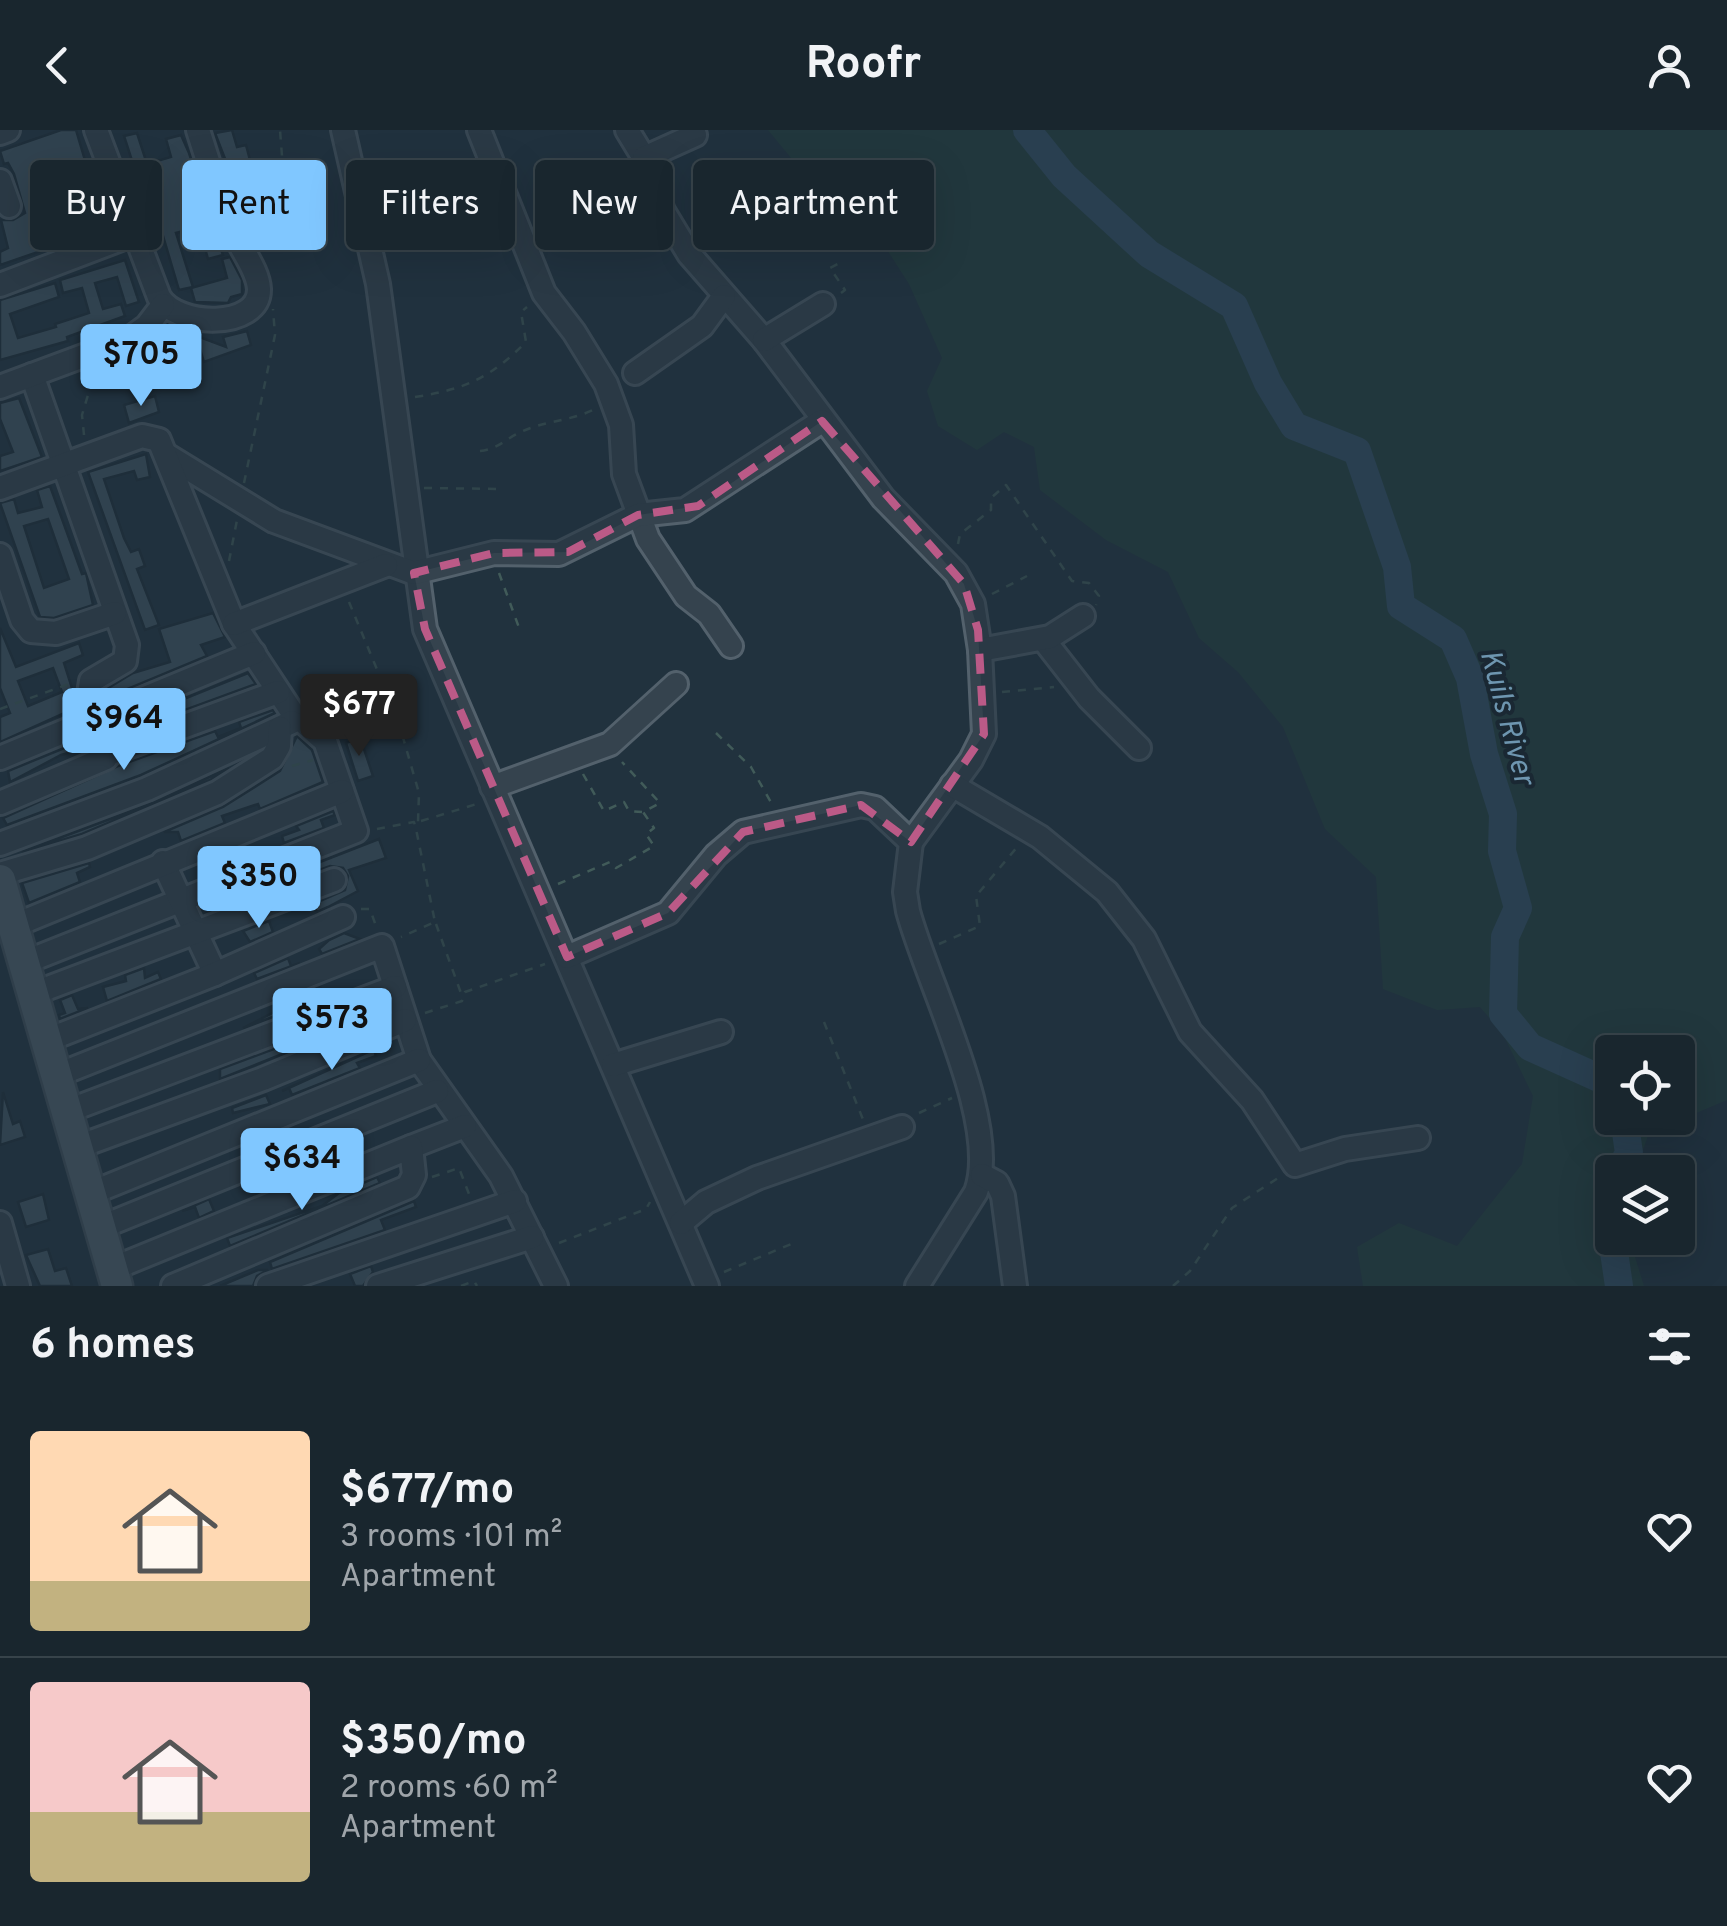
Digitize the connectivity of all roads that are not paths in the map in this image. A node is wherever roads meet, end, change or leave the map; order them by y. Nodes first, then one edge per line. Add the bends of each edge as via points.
1 (8, 130) edge
2 (96, 130) edge
3 (198, 130) edge
4 (343, 130) edge
5 (480, 130) edge
6 (627, 130) edge
7 (0, 133) edge
8 (695, 135) dead end
9 (644, 158) junction
10 (107, 160) edge
11 (0, 181) edge
12 (9, 206) dead end
13 (92, 250) edge
14 (141, 250) edge
15 (0, 285) edge
16 (724, 296) junction
17 (823, 304) road end
18 (163, 305) junction
19 (764, 340) junction
20 (635, 373) dead end
21 (32, 375) junction
22 (0, 386) edge
23 (822, 421) junction
24 (168, 456) junction
25 (75, 460) junction
26 (0, 488) edge
27 (638, 515) junction
28 (0, 555) edge
29 (386, 565) junction
30 (414, 574) junction
31 (115, 613) junction
32 (1083, 616) road end
33 (234, 624) junction
34 (1044, 638) junction
35 (732, 646) dead end
36 (980, 650) junction
37 (254, 653) junction
38 (676, 684) dead end
39 (278, 692) junction
40 (95, 720) junction
41 (289, 723) junction
42 (1138, 748) dead end
43 (108, 754) junction
44 (0, 758) edge
45 (952, 785) junction
46 (342, 791) junction
47 (495, 792) junction
48 (0, 802) edge
49 (143, 826) junction
50 (912, 842) junction
51 (0, 844) edge
52 (160, 864) junction
53 (0, 877) edge
54 (334, 880) dead end
55 (181, 900) junction
56 (343, 916) road end
57 (13, 926) junction
58 (197, 934) junction
59 (566, 957) junction
60 (23, 964) junction
61 (212, 976) junction
62 (395, 987) junction
63 (32, 994) junction
64 (222, 1011) junction
65 (405, 1020) junction
66 (721, 1032) dead end
67 (45, 1040) junction
68 (236, 1048) junction
69 (419, 1060) junction
70 (613, 1065) junction
71 (55, 1076) junction
72 (437, 1091) junction
73 (65, 1112) junction
74 (465, 1126) junction
75 (902, 1127) road end
76 (1418, 1138) dead end
77 (76, 1148) junction
78 (410, 1148) junction
79 (982, 1175) junction
80 (89, 1194) junction
81 (515, 1201) junction
82 (681, 1222) junction
83 (0, 1224) edge
84 (99, 1228) junction
85 (537, 1246) junction
86 (441, 1275) edge
87 (115, 1278) edge
88 (706, 1283) edge
89 (18, 1286) edge
90 (173, 1286) edge
91 (268, 1286) edge
92 (378, 1286) edge
93 (556, 1286) edge
94 (917, 1286) edge
95 (1014, 1286) edge

1 - 7 street
2 - 10 street
3 - 18 street via 256,277 253,302 203,322
4 - 30 street via 373,257
5 - 27 street via 544,293 613,402
6 - 9 street
8 - 9 street
9 - 16 street via 676,234
11 - 12 street
13 - 15 street
14 - 18 street
16 - 19 street
16 - 20 street via 702,326
17 - 19 street
18 - 21 street via 139,332
19 - 23 street
21 - 22 street
21 - 25 street
23 - 27 street via 698,506
23 - 36 street via 964,584
24 - 25 street via 158,440 142,436
24 - 29 street via 274,521
24 - 33 street
25 - 26 street
25 - 31 street
27 - 30 street via 559,554 494,553
27 - 35 street via 662,564
28 - 31 street via 31,630 56,634
29 - 30 street
29 - 33 street
30 - 47 street via 425,629
31 - 40 street via 125,661 95,675 89,694
32 - 34 street
33 - 37 street
34 - 36 street
34 - 42 street
36 - 45 street via 984,734
37 - 39 street
37 - 40 street
38 - 47 street via 610,744
39 - 41 street
39 - 43 street
40 - 43 street
40 - 44 street
41 - 46 street via 320,735
41 - 49 street via 272,758 217,793
41 - 51 street via 147,789
43 - 48 street
45 - 50 street
45 - 76 street via 1031,830 1128,917 1190,1032 1252,1100 1292,1164
46 - 52 street
46 - 55 street via 356,831
47 - 59 street
49 - 52 street
49 - 53 street
50 - 59 street via 869,806 780,821 734,837 668,913
50 - 79 street via 905,892 979,1124
52 - 55 street
52 - 57 street
53 - 57 main road
54 - 58 street
55 - 58 street
55 - 60 street
56 - 61 street
57 - 60 main road
58 - 61 street
58 - 63 street
59 - 70 street
60 - 63 main road
61 - 64 street
61 - 67 street
62 - 64 street via 382,946
62 - 65 street
62 - 68 street
63 - 67 main road
64 - 68 street
64 - 71 street
65 - 69 street
65 - 77 street
66 - 70 street
67 - 71 main road
68 - 73 street
69 - 72 street
69 - 80 street
70 - 82 street
71 - 73 main road
72 - 74 street
72 - 84 street
73 - 77 main road
74 - 78 street
74 - 81 street
75 - 82 street via 757,1178
77 - 80 main road
78 - 87 street
78 - 90 street via 412,1184
79 - 94 street
79 - 95 street via 997,1183 1002,1196
80 - 84 main road
81 - 85 street
81 - 91 street
82 - 88 street
83 - 89 street
84 - 87 main road
85 - 86 street
85 - 93 street
86 - 92 street

